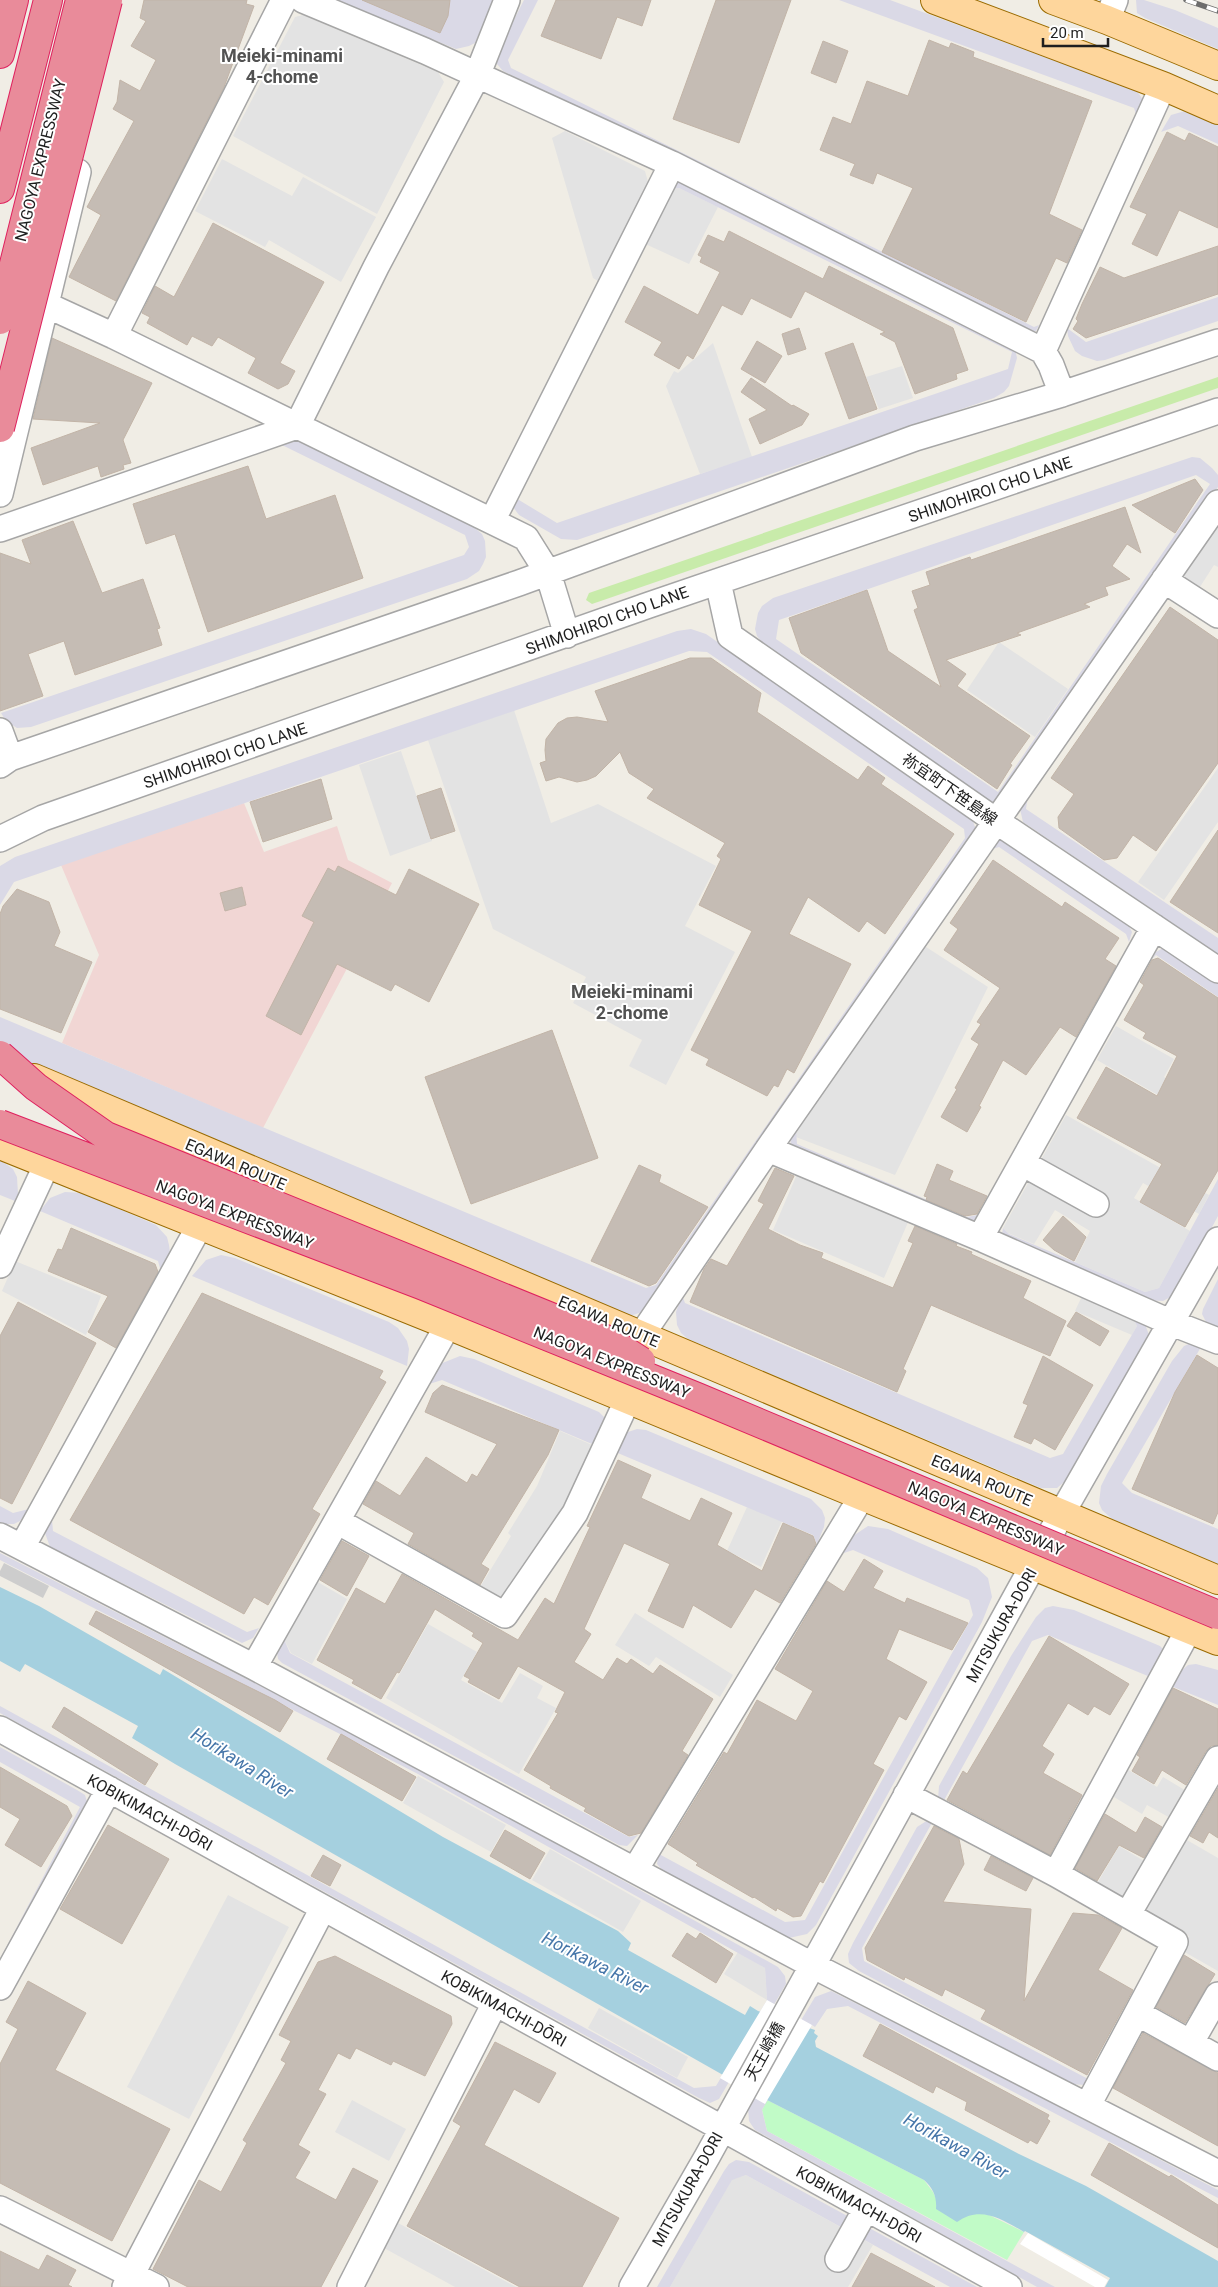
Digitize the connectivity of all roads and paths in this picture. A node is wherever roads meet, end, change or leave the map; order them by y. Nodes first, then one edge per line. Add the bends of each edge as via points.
1 (15, 0) edge
2 (48, 0) edge
3 (80, 0) edge
4 (108, 0) edge
5 (120, 0) edge
6 (284, 0) edge
7 (303, 0) edge
8 (507, 0) edge
9 (935, 0) edge
10 (1053, 0) edge
11 (1111, 10) edge
12 (0, 54) edge
13 (0, 62) edge
14 (1218, 66) edge
15 (477, 76) junction
16 (1163, 86) junction
17 (1218, 110) edge
18 (672, 164) junction
19 (0, 189) edge
20 (0, 283) edge
21 (46, 305) junction
22 (0, 320) edge
23 (114, 336) junction
24 (1218, 342) edge
25 (1043, 350) junction
26 (1062, 394) junction
27 (1217, 414) edge
28 (297, 426) junction
29 (0, 428) edge
30 (0, 494) edge
31 (1218, 503) edge
32 (492, 521) junction
33 (0, 529) edge
34 (548, 573) junction
35 (1164, 580) junction
36 (718, 582) junction
37 (1218, 615) edge
38 (567, 635) junction
39 (0, 731) edge
40 (5, 762) edge
41 (996, 821) junction
42 (0, 839) edge
43 (1154, 927) junction
44 (1218, 970) edge
45 (0, 1055) edge
46 (0, 1064) edge
47 (0, 1124) edge
48 (0, 1145) edge
49 (768, 1149) junction
50 (1022, 1163) junction
51 (47, 1164) junction
52 (1096, 1204) dead end
53 (200, 1225) junction
54 (980, 1238) junction
55 (1218, 1240) edge
56 (0, 1265) edge
57 (1172, 1323) junction
58 (448, 1325) junction
59 (642, 1335) junction
60 (1218, 1341) edge
61 (617, 1395) junction
62 (697, 1397) junction
63 (862, 1496) junction
64 (1062, 1514) junction
65 (337, 1521) junction
66 (0, 1536) edge
67 (22, 1547) junction
68 (1033, 1566) junction
69 (1218, 1580) edge
70 (1218, 1615) edge
71 (1190, 1629) junction
72 (1218, 1641) edge
73 (254, 1667) junction
74 (0, 1729) edge
75 (1218, 1759) edge
76 (109, 1790) junction
77 (906, 1795) junction
78 (635, 1870) junction
79 (1056, 1874) junction
80 (323, 1908) junction
81 (1128, 1914) junction
82 (812, 1965) junction
83 (0, 1987) edge
84 (1218, 1995) edge
85 (495, 2003) junction
86 (786, 2011) joint
87 (1137, 2013) junction
88 (1191, 2042) junction
89 (1218, 2058) edge
90 (742, 2091) joint
91 (1088, 2105) junction
92 (721, 2129) junction
93 (1218, 2173) edge
94 (0, 2209) edge
95 (866, 2209) junction
96 (838, 2259) dead end
97 (128, 2281) edge
98 (156, 2287) edge
99 (350, 2287) edge
100 (632, 2287) edge
101 (1009, 2287) edge

1 - 12 highway
1 - 13 street
2 - 19 highway, NAGOYA EXPRESSWAY
3 - 22 highway, NAGOYA EXPRESSWAY, bridge
4 - 29 highway, bridge
5 - 21 street
6 - 23 street
7 - 15 street
8 - 15 street
9 - 16 main road
10 - 11 main road
11 - 14 main road
15 - 18 street
15 - 28 street
16 - 17 main road
16 - 25 street
18 - 25 street
18 - 32 street
20 - 21 street
21 - 23 street
21 - 30 street
23 - 28 street
24 - 26 street
25 - 26 street
26 - 34 street via 915,438
27 - 36 street, SHIMOHIROI CHO LANE
28 - 32 street
28 - 33 street
31 - 35 street
32 - 34 street via 526,538
34 - 38 street
34 - 40 street
35 - 37 street
35 - 41 street
36 - 38 street, SHIMOHIROI CHO LANE
36 - 41 street, 祢宜町下笹島線 via 730,636
38 - 42 street, SHIMOHIROI CHO LANE via 42,818
39 - 40 street
41 - 43 street, 祢宜町下笹島線
41 - 49 street
43 - 44 street, 祢宜町下笹島線
43 - 50 street
45 - 62 highway, bridge via 36,1087 106,1136 610,1341
46 - 59 main road, EGAWA ROUTE
47 - 62 highway, NAGOYA EXPRESSWAY, bridge via 421,1285
48 - 51 main road
49 - 54 street
49 - 59 street
50 - 52 street
50 - 54 street
51 - 53 main road
51 - 56 street
53 - 58 main road
53 - 67 street
54 - 57 street
55 - 57 street, MITSUKURA-DORI
57 - 60 street
57 - 64 street, MITSUKURA-DORI
58 - 61 main road
58 - 65 street
59 - 61 street
59 - 64 main road, EGAWA ROUTE
61 - 63 main road
61 - 65 street via 575,1512 505,1615
62 - 70 highway, NAGOYA EXPRESSWAY, bridge
63 - 68 main road
63 - 78 street
64 - 68 street, MITSUKURA-DORI
64 - 69 main road, EGAWA ROUTE
65 - 73 street
66 - 67 street
67 - 73 street
68 - 71 main road
68 - 77 street, MITSUKURA-DORI
71 - 72 main road
71 - 79 street
73 - 78 street
74 - 76 street, KOBIKIMACHI-DŌRI
75 - 81 street
76 - 80 street, KOBIKIMACHI-DŌRI
76 - 83 street
77 - 79 street
77 - 82 street, MITSUKURA-DORI
78 - 82 street
79 - 81 street
80 - 85 street, KOBIKIMACHI-DŌRI
80 - 97 street
81 - 87 street via 1175,1942
82 - 86 street, MITSUKURA-DORI
82 - 91 street
84 - 88 street
85 - 92 street, KOBIKIMACHI-DŌRI
85 - 99 street
86 - 90 street, 天王崎橋
87 - 88 street
87 - 91 street
88 - 89 street
90 - 92 street, MITSUKURA-DORI
91 - 93 street
92 - 95 street, KOBIKIMACHI-DŌRI
92 - 100 street, MITSUKURA-DORI
94 - 97 street
95 - 96 street
95 - 101 street, KOBIKIMACHI-DŌRI
97 - 98 street

